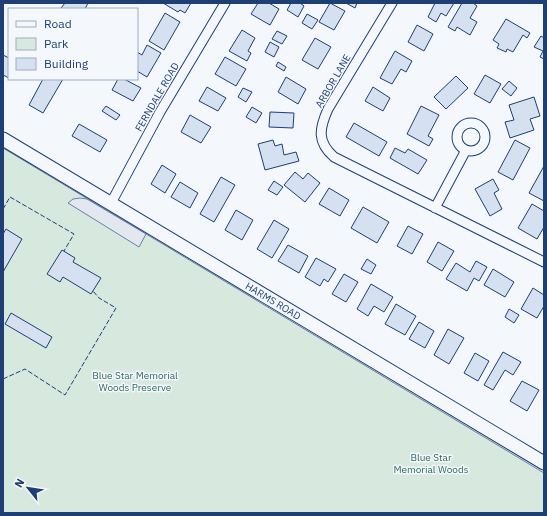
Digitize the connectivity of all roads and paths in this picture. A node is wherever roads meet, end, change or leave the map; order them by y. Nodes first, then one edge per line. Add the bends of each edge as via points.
1 (225, 3) edge
2 (392, 3) edge
3 (3, 139) edge
4 (466, 150) dead end
5 (111, 203) junction
6 (435, 208) junction
7 (544, 262) edge
8 (544, 463) edge

1 - 5 street, FERNDALE ROAD via 160,112
2 - 6 street, ARBOR LANE via 328,109 321,130 323,144 334,157
3 - 5 main road, HARMS ROAD
4 - 6 street
5 - 8 main road, HARMS ROAD
6 - 7 street, ARBOR LANE

